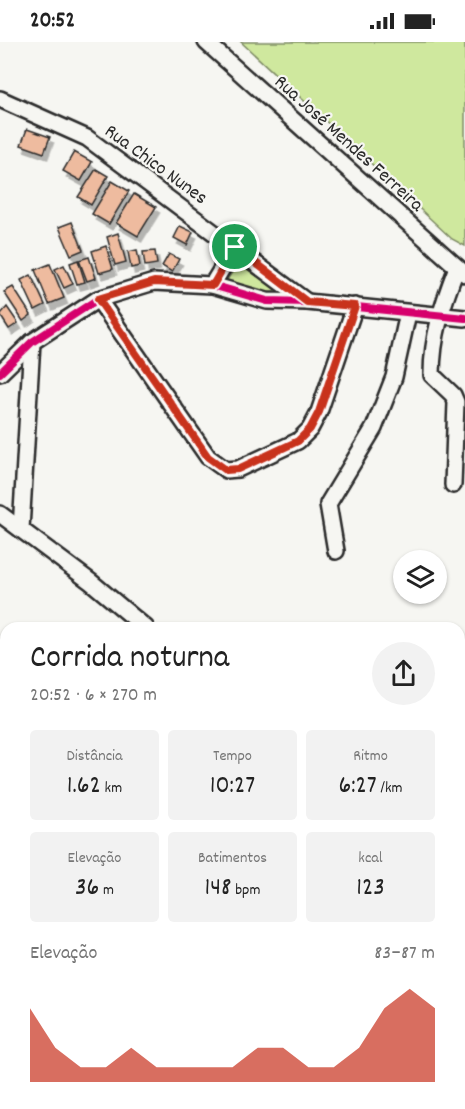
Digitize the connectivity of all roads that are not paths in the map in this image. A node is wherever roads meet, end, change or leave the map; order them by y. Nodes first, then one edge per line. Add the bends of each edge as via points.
1 (206, 42) edge
2 (0, 99) edge
3 (235, 247) junction
4 (461, 270) edge
5 (213, 285) junction
6 (98, 299) junction
7 (307, 302) junction
8 (355, 306) junction
9 (408, 313) junction
10 (438, 316) junction
11 (465, 318) edge
12 (32, 342) junction
13 (0, 374) edge
14 (453, 485) dead end
15 (0, 514) edge
16 (21, 529) junction
17 (336, 551) dead end
18 (138, 622) edge

1 - 4 street, Rua José Mendes Ferreira
2 - 3 street, Rua Chico Nunes via 87,138
3 - 5 street
3 - 7 street, Rua Chico Nunes
4 - 10 street
5 - 6 street via 154,282
5 - 7 street via 267,301
6 - 8 street via 208,457 226,470 238,469 298,441 310,429
6 - 12 street
7 - 8 street
8 - 9 street
9 - 10 street
9 - 17 street via 394,378 374,428 328,504
10 - 11 street
10 - 14 street via 432,375 453,394 456,402
12 - 13 street
12 - 16 street
15 - 16 street
16 - 18 street

